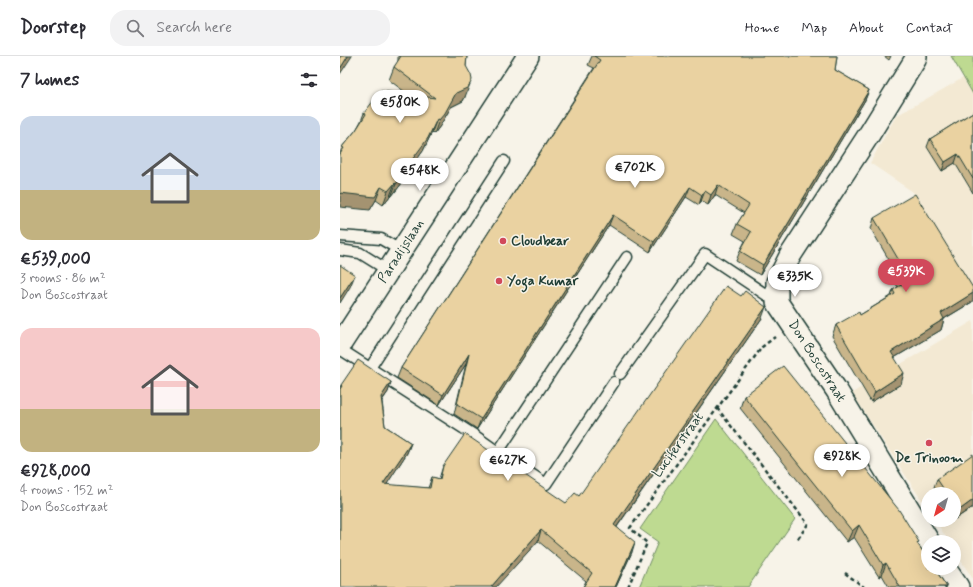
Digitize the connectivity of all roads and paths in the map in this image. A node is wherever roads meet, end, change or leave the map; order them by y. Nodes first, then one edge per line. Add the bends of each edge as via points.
1 (528, 56) edge
2 (916, 56) edge
3 (504, 161) dead end
4 (340, 236) edge
5 (340, 250) edge
6 (402, 251) junction
7 (627, 257) dead end
8 (388, 271) junction
9 (777, 302) junction
10 (793, 324) junction
11 (340, 345) edge
12 (340, 349) edge
13 (370, 368) junction
14 (717, 408) junction
15 (498, 452) junction
16 (925, 535) edge
17 (797, 540) dead end
18 (844, 573) dead end
19 (950, 575) edge
20 (628, 587) edge
21 (864, 587) edge
22 (958, 587) edge

1 - 6 street, Paradijslaan
2 - 9 street via 870,133 790,256 777,282
3 - 13 lane
4 - 6 lane via 381,239
5 - 8 lane via 360,253
6 - 8 street, Paradijslaan
7 - 15 lane
8 - 11 street, Paradijslaan
9 - 10 street, Don Boscostraat
9 - 15 lane via 705,254 546,484
10 - 14 path, Luciferstraat via 762,347
10 - 16 street, Don Boscostraat
12 - 13 lane
13 - 15 lane
14 - 17 path via 808,524
14 - 20 path, Luciferstraat via 630,528 647,543
18 - 21 path
19 - 22 street

